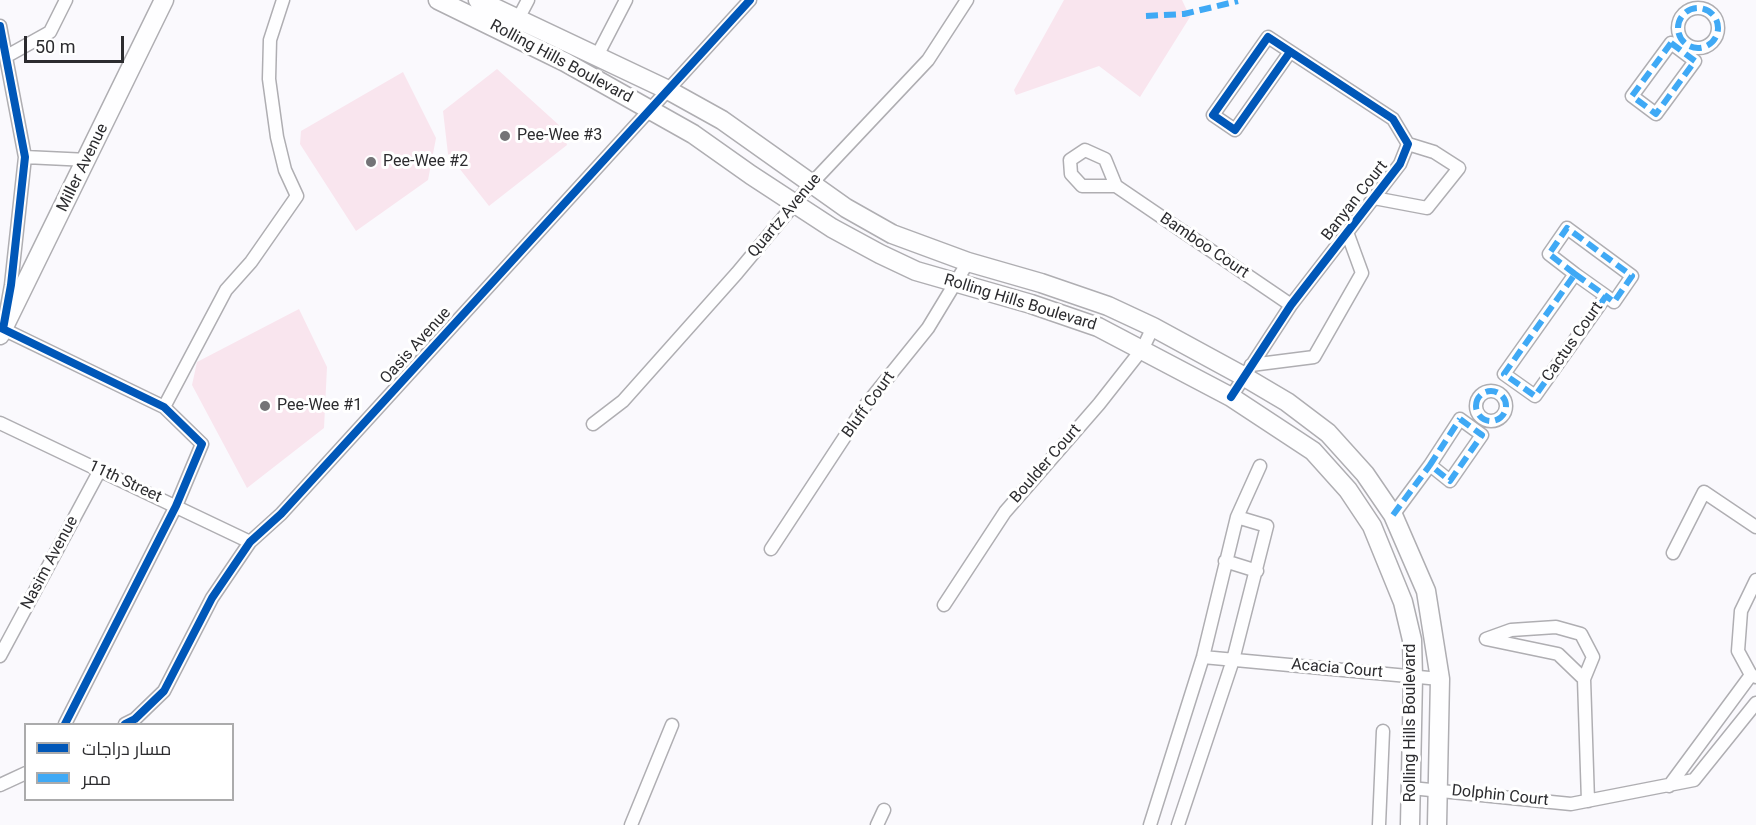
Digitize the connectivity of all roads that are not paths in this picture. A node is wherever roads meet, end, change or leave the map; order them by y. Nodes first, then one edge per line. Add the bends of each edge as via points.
1 (66, 0) edge
2 (164, 0) edge
3 (283, 0) edge
4 (438, 0) edge
5 (478, 0) edge
6 (528, 0) edge
7 (626, 0) edge
8 (750, 0) edge
9 (967, 0) edge
10 (1701, 4) edge
11 (518, 19) junction
12 (1, 30) edge
13 (1684, 47) junction
14 (1290, 52) junction
15 (7, 56) junction
16 (597, 56) junction
17 (668, 90) junction
18 (650, 109) junction
19 (1408, 144) junction
20 (25, 157) junction
21 (88, 160) junction
22 (812, 183) junction
23 (1116, 186) dead end
24 (1374, 198) junction
25 (797, 203) junction
26 (1347, 232) junction
27 (968, 262) junction
28 (1575, 274) junction
29 (956, 283) junction
30 (1606, 296) junction
31 (1291, 306) junction
32 (1154, 327) junction
33 (1, 332) edge
34 (1143, 348) junction
35 (1247, 371) junction
36 (1514, 381) junction
37 (1502, 395) junction
38 (1231, 396) junction
39 (164, 407) junction
40 (1482, 418) junction
41 (0, 423) edge
42 (593, 424) dead end
43 (1470, 427) junction
44 (1430, 465) junction
45 (1260, 466) dead end
46 (100, 470) junction
47 (176, 506) junction
48 (1393, 515) junction
49 (1237, 517) junction
50 (1756, 527) edge
51 (250, 542) junction
52 (771, 549) dead end
53 (1673, 553) dead end
54 (1225, 561) junction
55 (1257, 571) junction
56 (1756, 580) edge
57 (944, 605) dead end
58 (0, 656) edge
59 (1203, 657) junction
60 (1233, 660) junction
61 (1754, 676) edge
62 (1413, 677) junction
63 (1440, 679) junction
64 (1584, 679) junction
65 (1756, 703) edge
66 (66, 723) edge
67 (127, 723) edge
68 (672, 725) dead end
69 (1383, 731) dead end
70 (24, 774) edge
71 (0, 785) edge
72 (1669, 786) junction
73 (1411, 788) junction
74 (1439, 790) junction
75 (1587, 801) junction
76 (884, 810) dead end
77 (631, 825) edge
78 (877, 825) edge
79 (1150, 825) edge
80 (1178, 825) edge
81 (1379, 825) edge
82 (1410, 825) edge
83 (1437, 825) edge

1 - 15 street via 50,32
2 - 21 main road, Miller Avenue
3 - 39 street via 270,40 269,79 277,137 285,170 297,196 251,262 226,290
4 - 18 main road, Rolling Hills Boulevard
5 - 11 main road, Rolling Hills Boulevard
6 - 11 street
7 - 16 street
8 - 17 street, Oasis Avenue
9 - 22 street, Quartz Avenue via 928,60
10 - 13 street via 1687,11 1679,21
10 - 13 street via 1716,19 1718,32 1705,46
11 - 16 main road, Rolling Hills Boulevard
12 - 15 street
13 - 13 street via 1695,60 1656,114 1632,96 1671,43
14 - 14 street via 1269,37 1213,116 1235,130
14 - 19 street via 1393,119
15 - 20 street
16 - 17 main road, Rolling Hills Boulevard
17 - 18 street, Oasis Avenue
17 - 22 main road, Rolling Hills Boulevard via 722,120
18 - 25 main road, Rolling Hills Boulevard
18 - 51 street, Oasis Avenue via 281,514
19 - 24 street, Banyan Court via 1400,164
19 - 24 street via 1434,152 1459,168 1427,208
20 - 21 street
20 - 33 street via 12,285
21 - 33 main road, Miller Avenue
22 - 25 street, Quartz Avenue
22 - 27 main road, Rolling Hills Boulevard via 892,234
23 - 31 street, Bamboo Court
24 - 26 street, Banyan Court
25 - 29 main road, Rolling Hills Boulevard via 880,254 916,271
25 - 42 street, Quartz Avenue via 623,401
26 - 31 street, Banyan Court
26 - 35 street via 1362,273 1314,357
27 - 29 street, Bluff Court
27 - 32 main road, Rolling Hills Boulevard via 1108,306
28 - 30 street, Cactus Court
28 - 30 street, Cactus Court via 1549,254 1567,228 1632,276 1614,302
28 - 36 street via 1504,374
29 - 34 main road, Rolling Hills Boulevard via 1087,323
29 - 52 street, Bluff Court via 928,328 865,406
30 - 36 street, Cactus Court via 1535,396
31 - 35 street, Banyan Court
32 - 34 street, Boulder Court
32 - 35 main road, Rolling Hills Boulevard
33 - 39 street
34 - 38 main road, Rolling Hills Boulevard
34 - 57 street, Boulder Court via 1005,512
35 - 38 street, Banyan Court
35 - 48 main road, Rolling Hills Boulevard via 1328,433 1365,474
36 - 37 street
37 - 40 street via 1506,408 1500,417 1491,421
37 - 40 street via 1489,391 1481,395 1476,404
38 - 62 main road, Rolling Hills Boulevard via 1312,451 1348,490 1372,526 1403,602 1412,640
39 - 47 street via 202,444
40 - 43 street
41 - 46 street, 11th Street
43 - 44 street via 1460,419
43 - 44 street via 1482,435 1450,481
44 - 48 street
45 - 49 street
46 - 47 street, 11th Street
46 - 58 street, Nasim Avenue
47 - 51 street, 11th Street
47 - 66 street
48 - 63 main road, Rolling Hills Boulevard via 1426,591
49 - 54 street
49 - 55 street via 1267,526
50 - 53 street via 1704,492
51 - 67 street, Oasis Avenue via 212,598 164,691
54 - 55 street
54 - 59 street
55 - 60 street
56 - 61 street via 1741,611 1738,651
59 - 60 street, Acacia Court
59 - 79 street
60 - 62 street, Acacia Court
60 - 80 street
61 - 72 street
62 - 63 street, Acacia Court
62 - 73 main road, Rolling Hills Boulevard
63 - 74 main road, Rolling Hills Boulevard
64 - 64 street via 1593,657 1581,634 1556,627 1511,630 1486,639 1558,654
64 - 75 street
65 - 72 street, Dolphin Court via 1694,780
68 - 77 street
69 - 81 street
70 - 71 street
72 - 75 street, Dolphin Court
73 - 74 street, Dolphin Court
73 - 82 main road, Rolling Hills Boulevard
74 - 75 street, Dolphin Court via 1571,804
74 - 83 main road, Rolling Hills Boulevard
76 - 78 street

